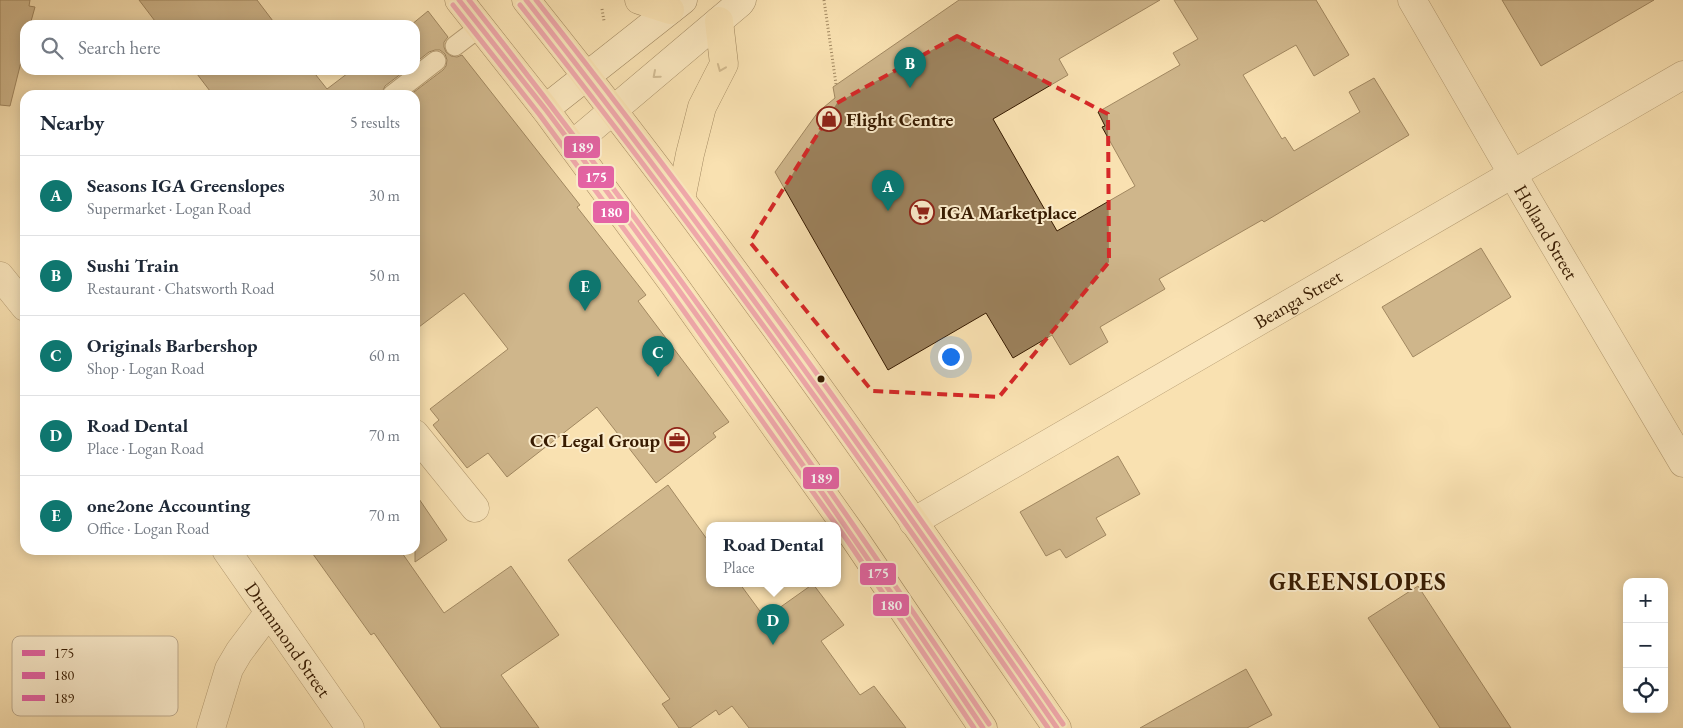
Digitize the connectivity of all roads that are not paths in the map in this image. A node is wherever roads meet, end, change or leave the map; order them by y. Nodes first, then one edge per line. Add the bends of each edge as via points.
1 (459, 0) edge
2 (526, 0) edge
3 (639, 0) edge
4 (742, 0) edge
5 (1412, 0) edge
6 (677, 5) edge
7 (719, 21) junction
8 (480, 27) junction
9 (455, 46) dead end
10 (436, 61) dead end
11 (420, 73) edge
12 (418, 75) edge
13 (1683, 75) edge
14 (586, 76) junction
15 (398, 90) edge
16 (545, 108) junction
17 (614, 111) junction
18 (572, 145) junction
19 (1513, 174) junction
20 (681, 200) junction
21 (0, 276) edge
22 (20, 301) edge
23 (420, 440) edge
24 (1683, 462) edge
25 (475, 508) dead end
26 (913, 522) junction
27 (229, 555) edge
28 (269, 612) junction
29 (211, 728) edge
30 (350, 728) edge
31 (983, 728) edge
32 (1057, 728) edge

1 - 8 main road
2 - 14 main road
3 - 6 main road
4 - 7 street
5 - 19 street, Holland Street
6 - 14 street
7 -> 17 street
7 -> 20 main road via 724,64 702,107
8 - 9 lane
8 - 16 main road
10 - 11 lane
12 - 15 lane
13 - 19 street, Beanga Street
14 - 16 street
14 - 17 main road
16 - 18 main road
17 - 18 street
17 - 20 main road
18 - 31 main road via 854,536
19 - 24 street, Holland Street
19 - 26 street, Beanga Street
20 - 26 main road
21 - 22 street
23 - 25 street
26 - 32 main road
27 - 28 street, Drummond Street
28 - 29 street via 229,669
28 - 30 street, Drummond Street

